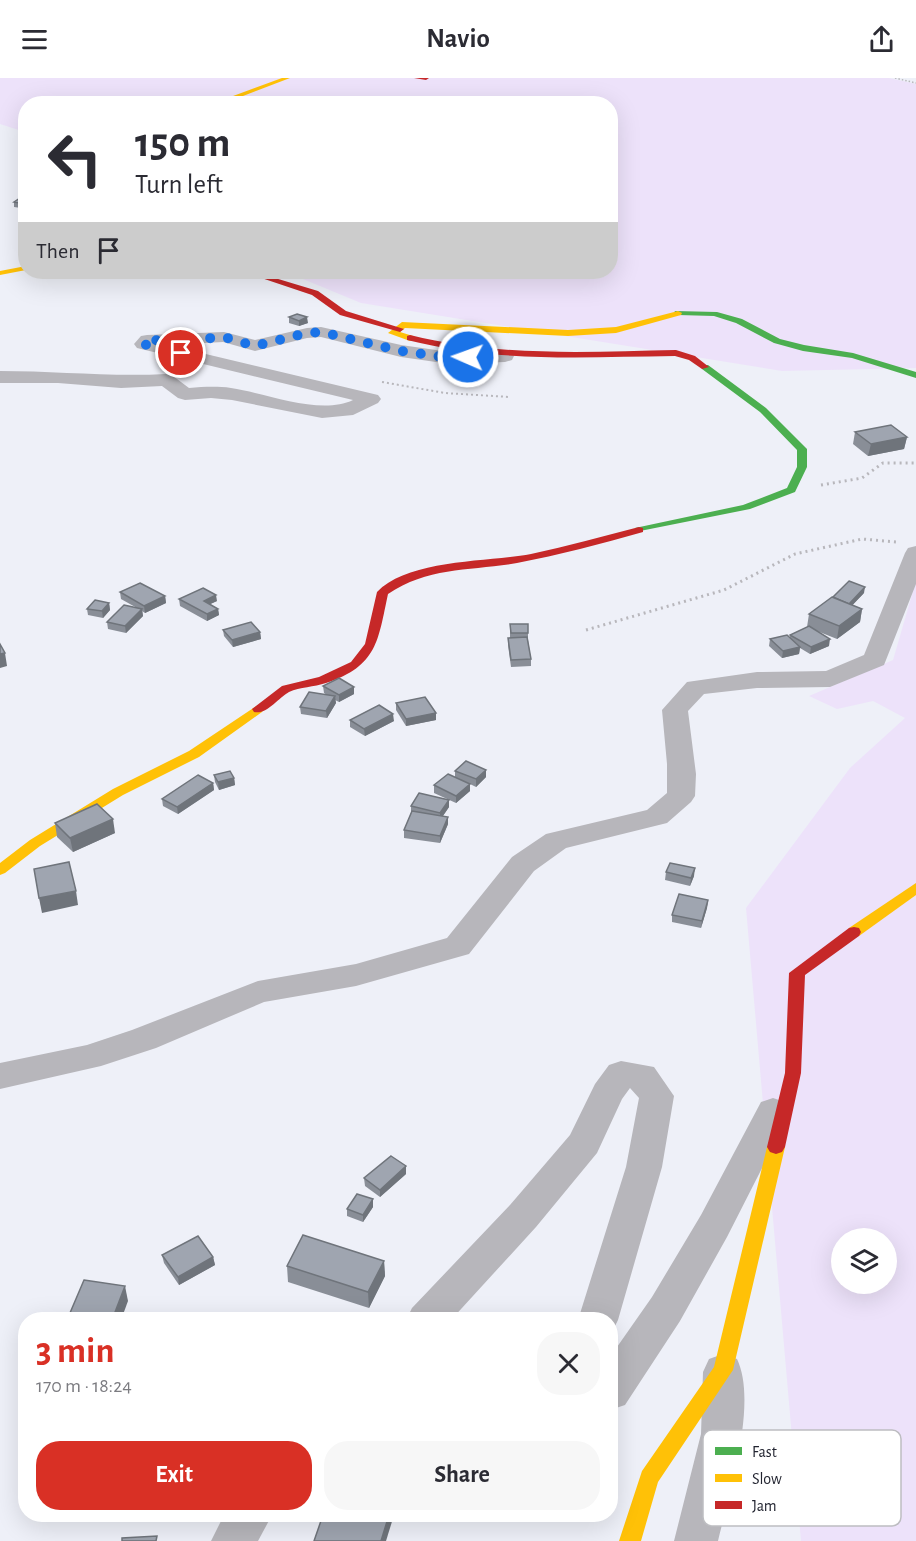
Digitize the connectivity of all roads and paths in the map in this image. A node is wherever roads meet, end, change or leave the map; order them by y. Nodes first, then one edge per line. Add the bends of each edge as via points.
1 (287, 78) edge
2 (417, 78) edge
3 (426, 78) edge
4 (895, 78) edge
5 (916, 83) edge
6 (238, 96) edge
7 (18, 270) edge
8 (0, 273) edge
9 (270, 279) edge
10 (400, 329) junction
11 (505, 356) junction
12 (916, 375) edge
13 (0, 377) edge
14 (375, 380) dead end
15 (509, 397) dead end
16 (916, 463) edge
17 (791, 490) junction
18 (911, 548) edge
19 (586, 630) dead end
20 (0, 870) edge
21 (916, 888) edge
22 (793, 1073) junction
23 (0, 1076) edge
24 (433, 1312) edge
25 (600, 1312) edge
26 (723, 1370) junction
27 (618, 1380) edge
28 (722, 1430) edge
29 (703, 1512) edge
30 (245, 1522) edge
31 (233, 1541) edge
32 (630, 1541) edge
33 (696, 1541) edge

1 - 6 main road
2 - 3 main road
4 - 5 path
7 - 8 main road
9 - 10 main road via 315,293 343,313
10 - 11 main road via 392,333 418,342
10 - 12 main road via 402,325 567,333 607,331 676,313 695,312 739,321 761,335 803,348 853,356
11 - 13 street via 450,358 321,332 255,346 224,337 147,340 143,344 371,399 345,411 322,412 211,392 185,394 166,380
11 - 17 main road via 676,353 692,358 763,410 802,449 802,467
14 - 15 path via 439,393
16 - 17 path via 883,463 863,479
17 - 20 main road via 746,507 506,561 438,567 395,583 383,592 371,644 355,665 323,680 286,689 194,754 118,792 35,843
18 - 19 path via 862,538 795,554 724,590
18 - 23 street via 875,660 830,679 757,680 696,687 675,710 684,773 681,796 657,817 556,841 523,864 458,946 356,975 258,992 89,1057
21 - 22 main road via 796,974
22 - 26 main road
22 - 27 street via 714,1226 666,1309
24 - 25 street via 523,1216 584,1143 607,1093 621,1074 642,1076 657,1096 655,1108 644,1167
26 - 28 street
26 - 32 main road via 649,1478
29 - 33 street
30 - 31 street

